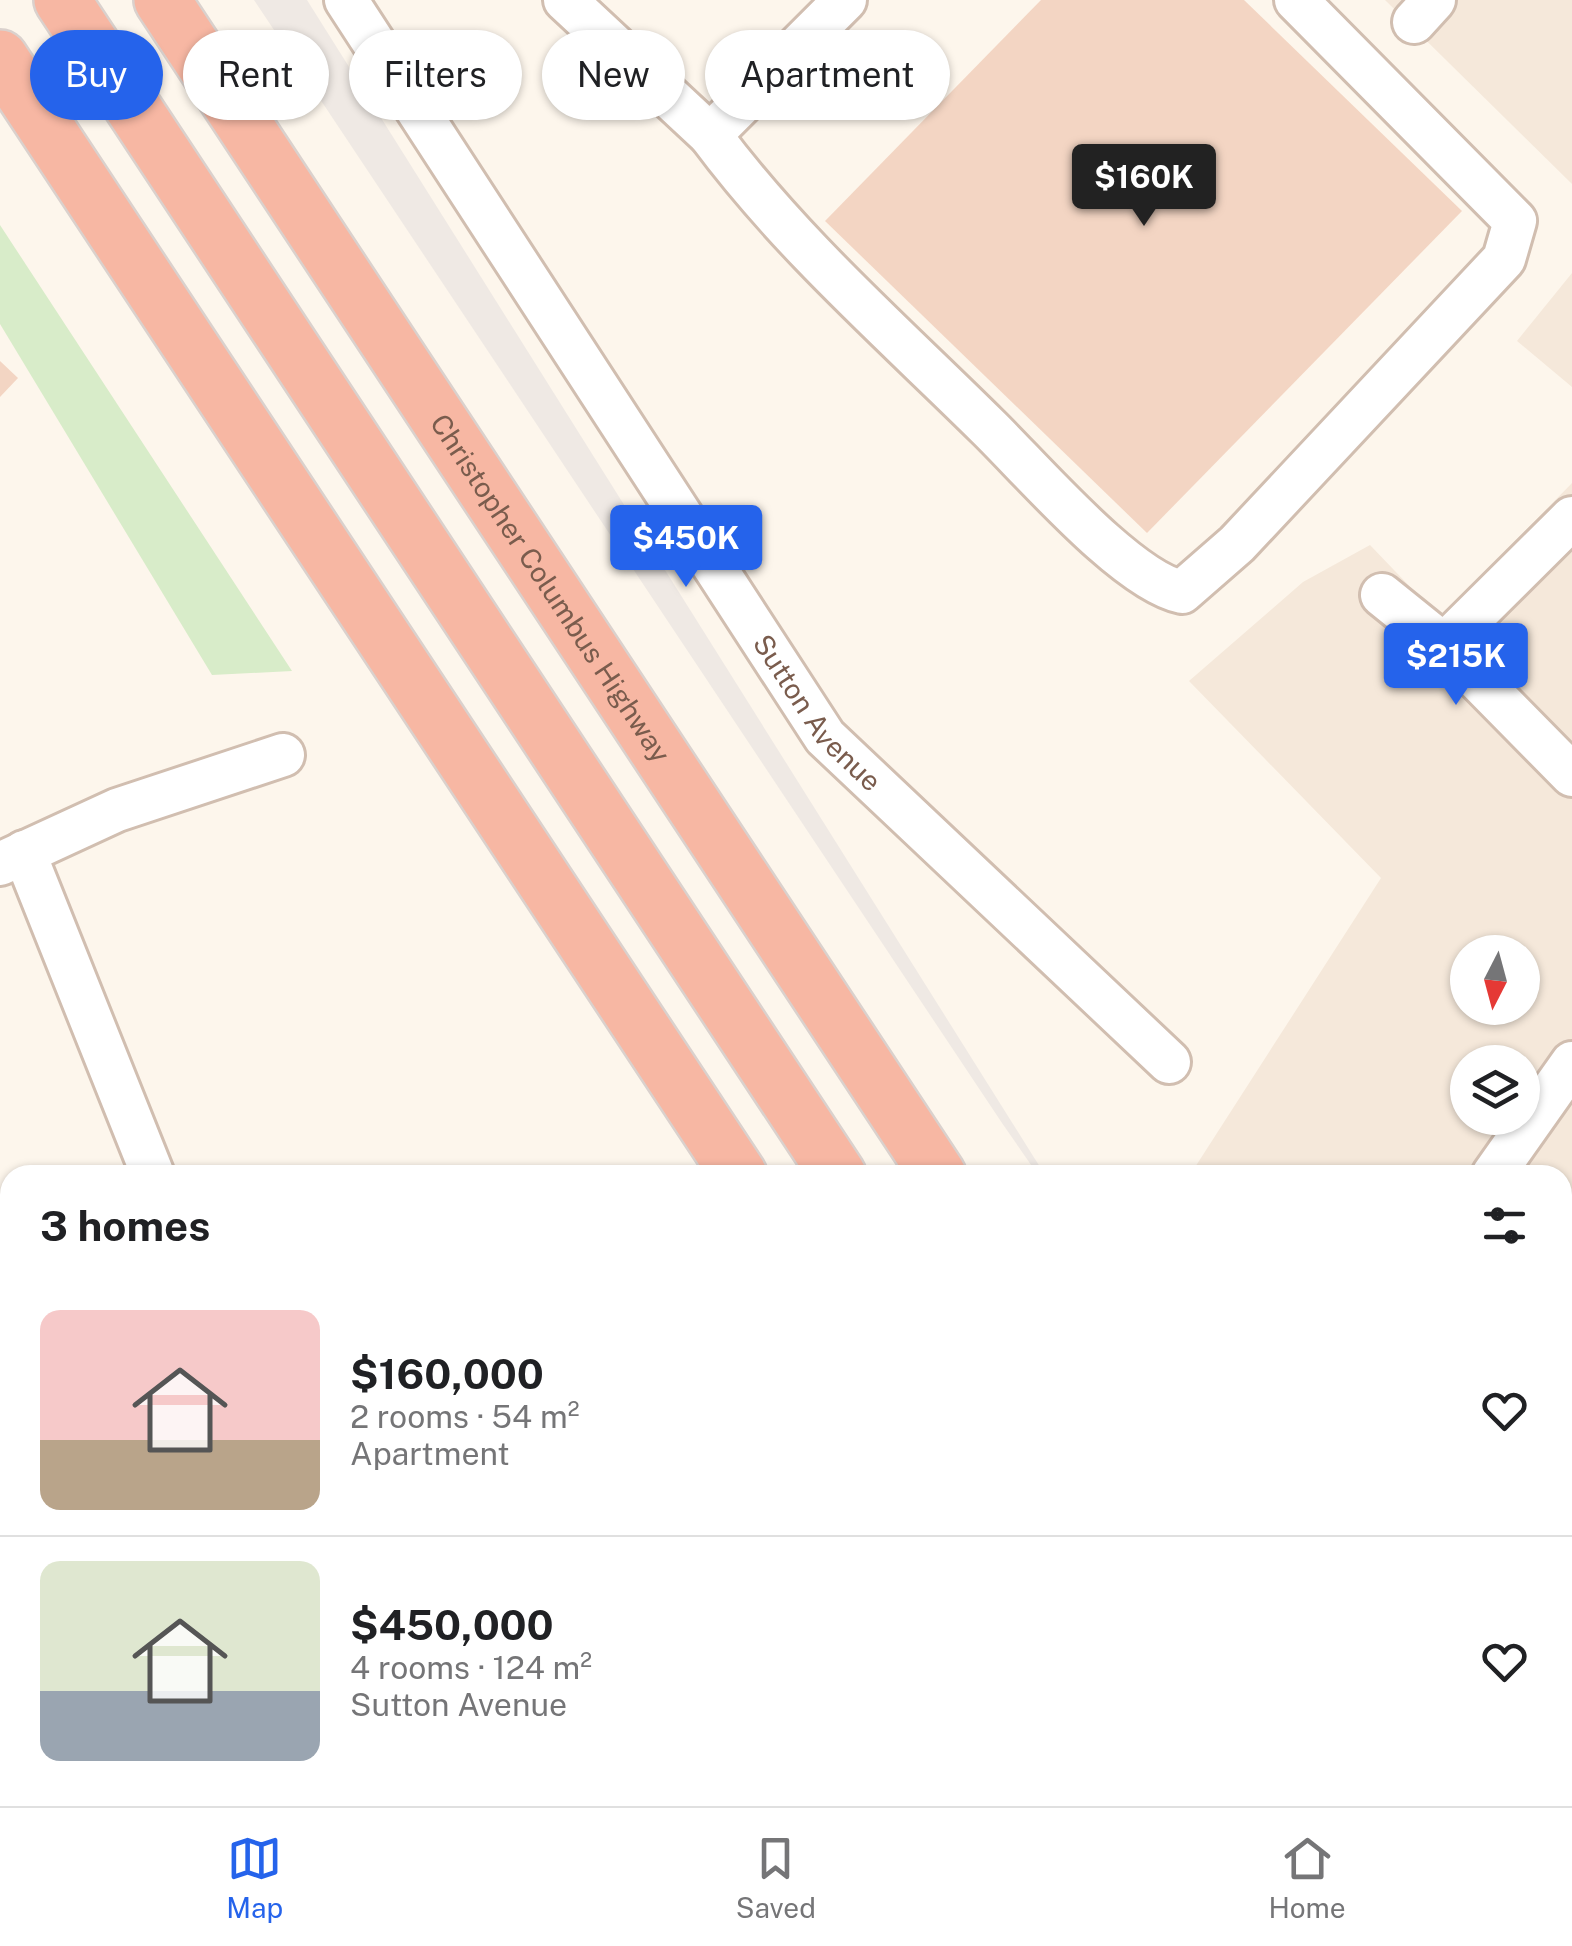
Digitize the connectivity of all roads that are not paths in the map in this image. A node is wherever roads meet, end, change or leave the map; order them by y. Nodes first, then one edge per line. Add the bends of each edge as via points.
1 (62, 0) edge
2 (121, 0) edge
3 (162, 0) edge
4 (346, 0) edge
5 (565, 0) edge
6 (845, 0) edge
7 (1296, 0) edge
8 (0, 58) edge
9 (710, 135) junction
10 (358, 301) junction
11 (1572, 518) edge
12 (1382, 595) dead end
13 (1444, 646) junction
14 (283, 755) dead end
15 (1572, 775) edge
16 (12, 858) edge
17 (1169, 1062) dead end
18 (1572, 1063) edge
19 (149, 1165) edge
20 (732, 1165) edge
21 (831, 1165) edge
22 (931, 1165) edge
23 (1500, 1165) edge

1 - 21 highway
2 - 10 highway via 215,129
3 - 10 highway, Christopher Columbus Highway
4 - 17 street, Sutton Avenue via 825,738
5 - 9 street
6 - 9 street
7 - 9 street via 1515,221 1513,238 1504,259 1237,544 1182,592 1151,581 1080,518 812,256
8 - 20 highway
10 - 22 highway, Christopher Columbus Highway
11 - 13 street
12 - 13 street
13 - 15 street
14 - 16 street via 117,810
16 - 19 street
18 - 23 street

